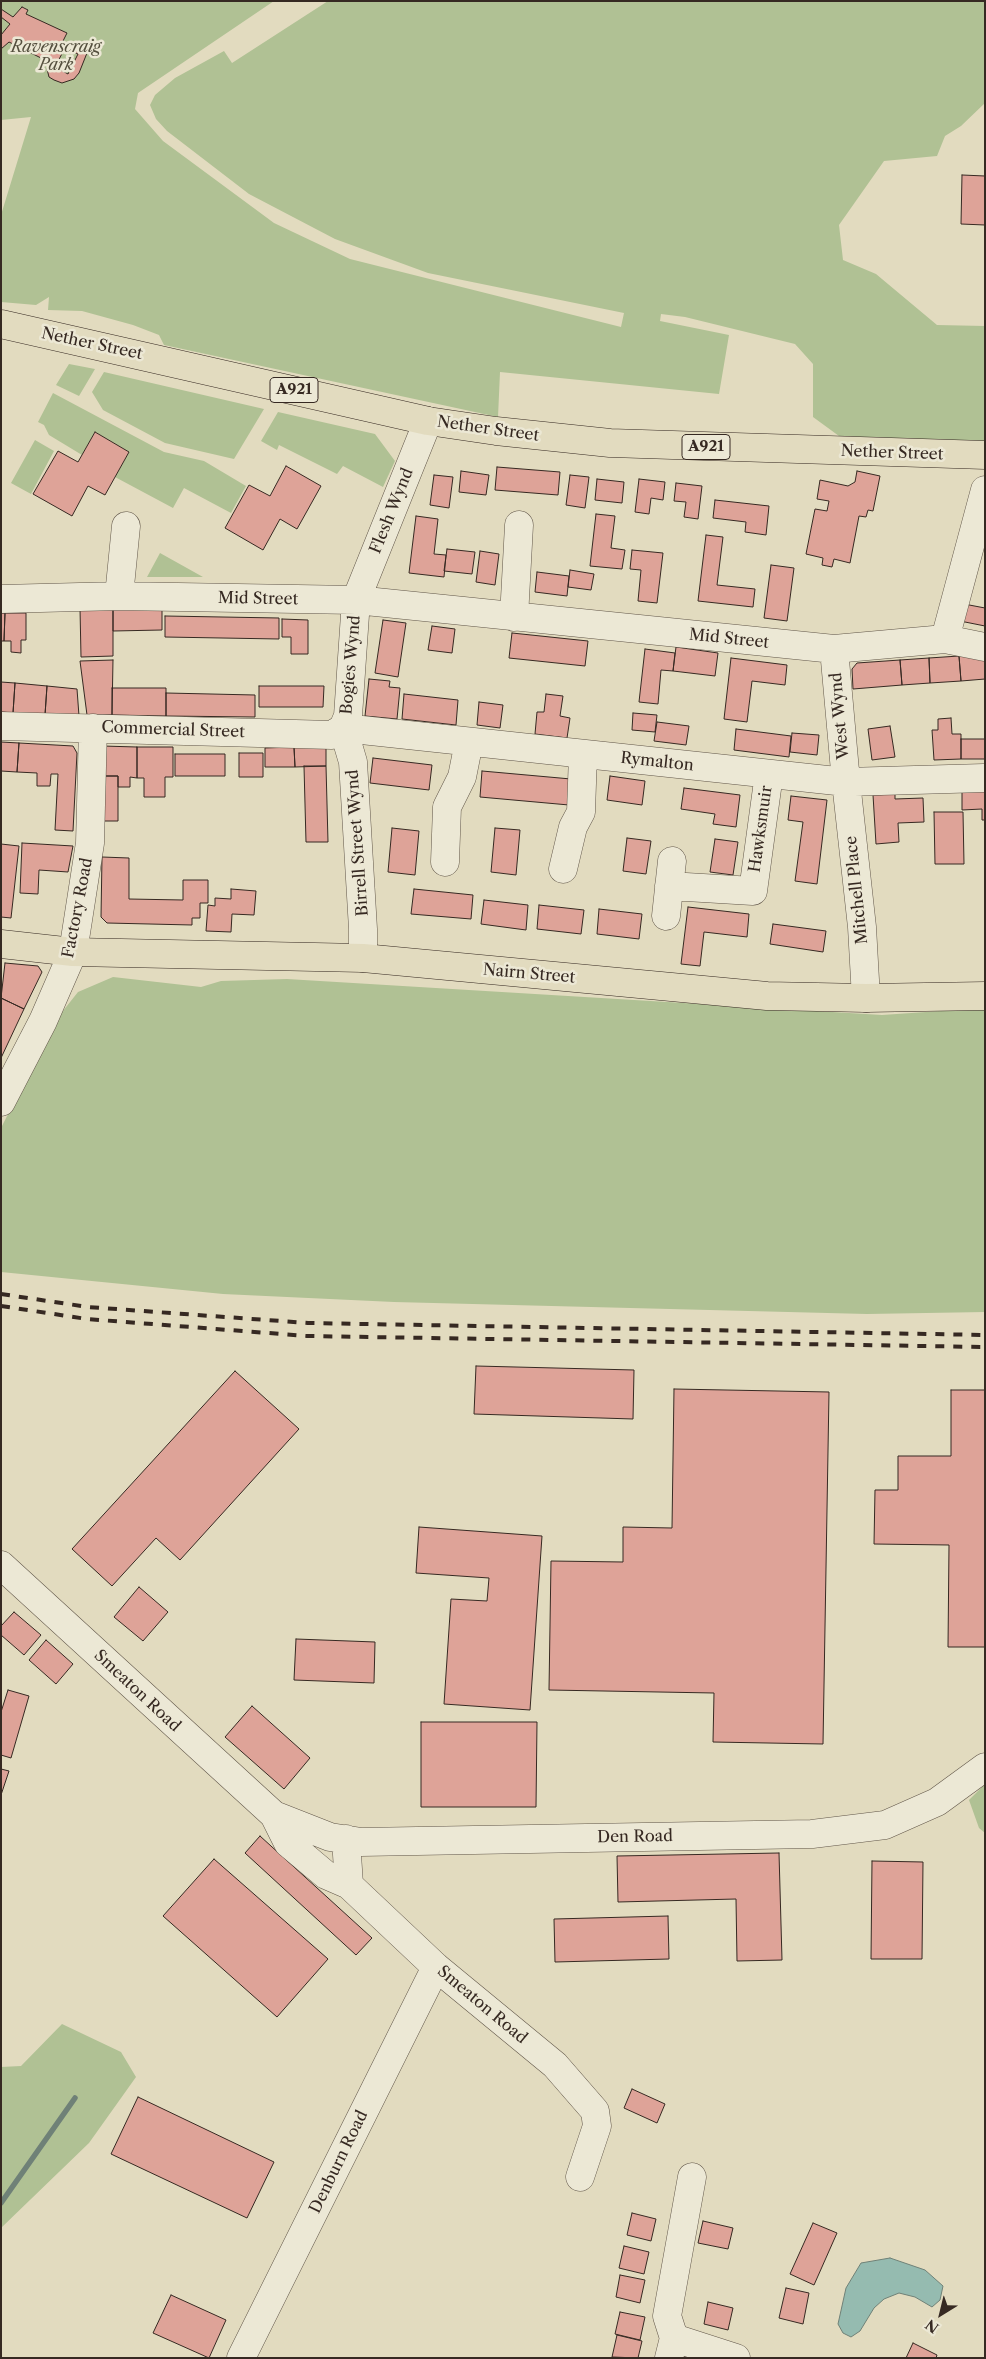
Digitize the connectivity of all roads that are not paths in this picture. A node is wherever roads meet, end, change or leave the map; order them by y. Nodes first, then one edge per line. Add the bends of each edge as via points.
1 (1, 324) edge
2 (428, 421) junction
3 (985, 455) edge
4 (985, 490) edge
5 (519, 525) dead end
6 (126, 526) dead end
7 (119, 596) junction
8 (1, 599) edge
9 (356, 600) junction
10 (514, 616) junction
11 (945, 638) junction
12 (985, 646) edge
13 (834, 649) junction
14 (1, 726) edge
15 (93, 728) junction
16 (343, 728) junction
17 (469, 742) junction
18 (583, 754) junction
19 (768, 774) junction
20 (984, 778) edge
21 (846, 782) junction
22 (445, 862) dead end
23 (562, 869) dead end
24 (666, 916) dead end
25 (1, 944) edge
26 (73, 952) junction
27 (363, 958) junction
28 (985, 996) edge
29 (866, 998) junction
30 (1, 1102) edge
31 (1, 1565) edge
32 (985, 1768) edge
33 (274, 1815) junction
34 (346, 1840) junction
35 (349, 1886) junction
36 (436, 1967) junction
37 (580, 2177) dead end
38 (692, 2177) dead end
39 (672, 2348) edge
40 (241, 2358) edge
41 (736, 2358) edge

1 - 2 main road, Nether Street / A921
2 - 3 main road, Nether Street / A921 via 610,443
2 - 9 street, Flesh Wynd
4 - 11 street
5 - 10 street
6 - 7 street
7 - 8 street, Mid Street
7 - 9 street, Mid Street
9 - 10 street, Mid Street
9 - 16 street, Bogies Wynd via 348,716
10 - 13 street, Mid Street
11 - 12 street, Mid Street
11 - 13 street, Mid Street
13 - 21 street, West Wynd
14 - 15 street, Commercial Street
15 - 16 street, Commercial Street via 332,734
15 - 26 street, Factory Road via 90,843
16 - 17 street, Rymalton
16 - 27 street, Birrell Street Wynd via 353,762
17 - 18 street, Rymalton
17 - 22 street via 462,777 447,807
18 - 19 street, Rymalton
18 - 23 street via 581,812 573,827
19 - 21 street, Rymalton
19 - 24 street, Hawksmuir via 753,891 671,874
20 - 21 street, Rymalton
21 - 29 street, Mitchell Place via 862,927
25 - 26 main road, Nairn Street
26 - 27 main road, Nairn Street
26 - 30 street, Factory Road via 44,1021
27 - 29 main road, Nairn Street via 767,996
28 - 29 main road, Nairn Street
31 - 33 street, Smeaton Road
32 - 34 street, Den Road via 937,1802 885,1825 812,1834
33 - 34 street, Den Road
33 - 35 street, Smeaton Road via 288,1843 326,1875
34 - 35 street
35 - 36 street, Smeaton Road
36 - 37 street, Smeaton Road via 555,2066 595,2111 598,2126
36 - 40 street, Denburn Road
38 - 39 street via 667,2316
39 - 41 street

